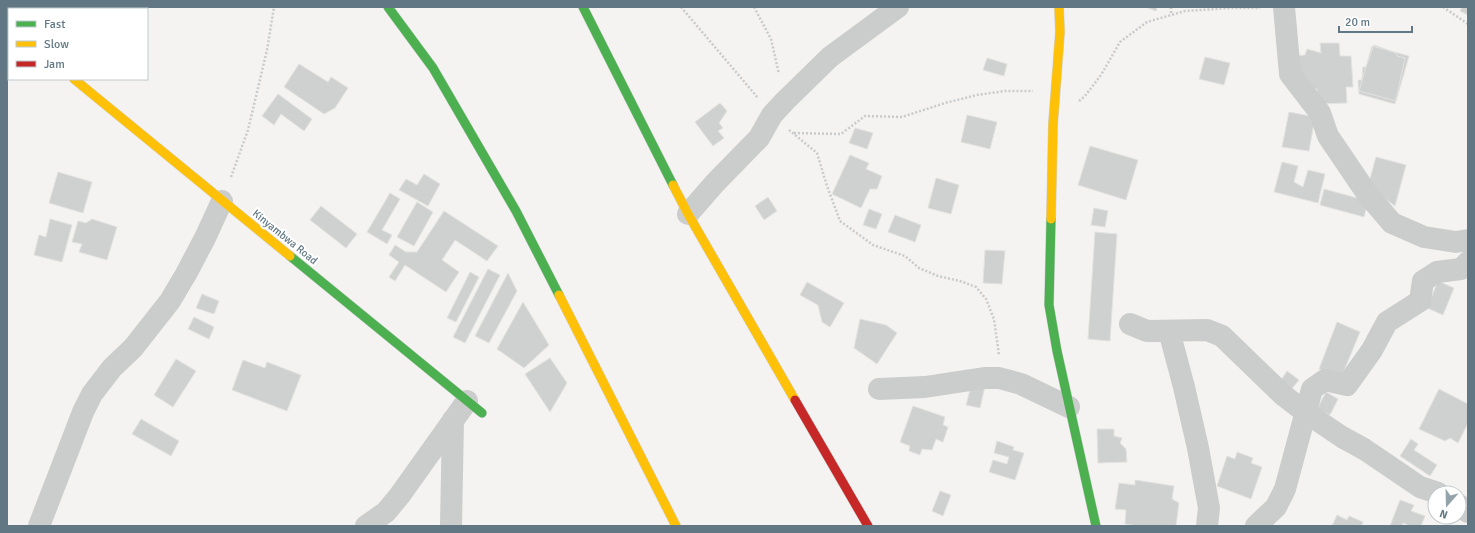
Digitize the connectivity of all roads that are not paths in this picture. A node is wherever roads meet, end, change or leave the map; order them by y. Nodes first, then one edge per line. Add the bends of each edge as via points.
1 (388, 7) edge
2 (583, 7) edge
3 (898, 7) edge
4 (1059, 7) edge
5 (1285, 8) edge
6 (75, 80) edge
7 (222, 201) junction
8 (688, 214) junction
9 (1468, 240) edge
10 (1468, 262) edge
11 (1130, 324) dead end
12 (1168, 331) junction
13 (879, 389) dead end
14 (474, 407) joint
15 (1070, 407) junction
16 (1305, 412) junction
17 (453, 420) junction
18 (1427, 489) edge
19 (39, 526) edge
20 (366, 526) edge
21 (451, 526) edge
22 (676, 526) edge
23 (868, 526) edge
24 (1096, 526) edge
25 (1207, 526) edge
26 (1256, 526) edge

1 - 22 street via 433,68 516,211
2 - 8 street
3 - 8 street via 830,57 778,108 759,138
4 - 15 street via 1060,32 1053,124 1049,305
5 - 9 street via 1290,74 1320,113 1328,136 1368,195 1392,223 1424,237 1456,242
6 - 7 street, Kinyambwa Road
7 - 14 street, Kinyambwa Road
7 - 19 street via 170,301 92,394 82,412
8 - 23 street
10 - 16 street via 1461,269 1437,272 1423,282 1420,301 1387,322 1372,350 1347,385 1325,380 1312,389
11 - 12 street via 1147,331
12 - 16 street via 1207,330 1222,336 1283,396
12 - 25 street via 1198,448 1209,508
13 - 15 street via 924,387 999,378 1021,384
14 - 17 street
15 - 24 street
16 - 18 street
16 - 26 street via 1285,489 1276,507
17 - 20 street via 400,495 386,512
17 - 21 street

